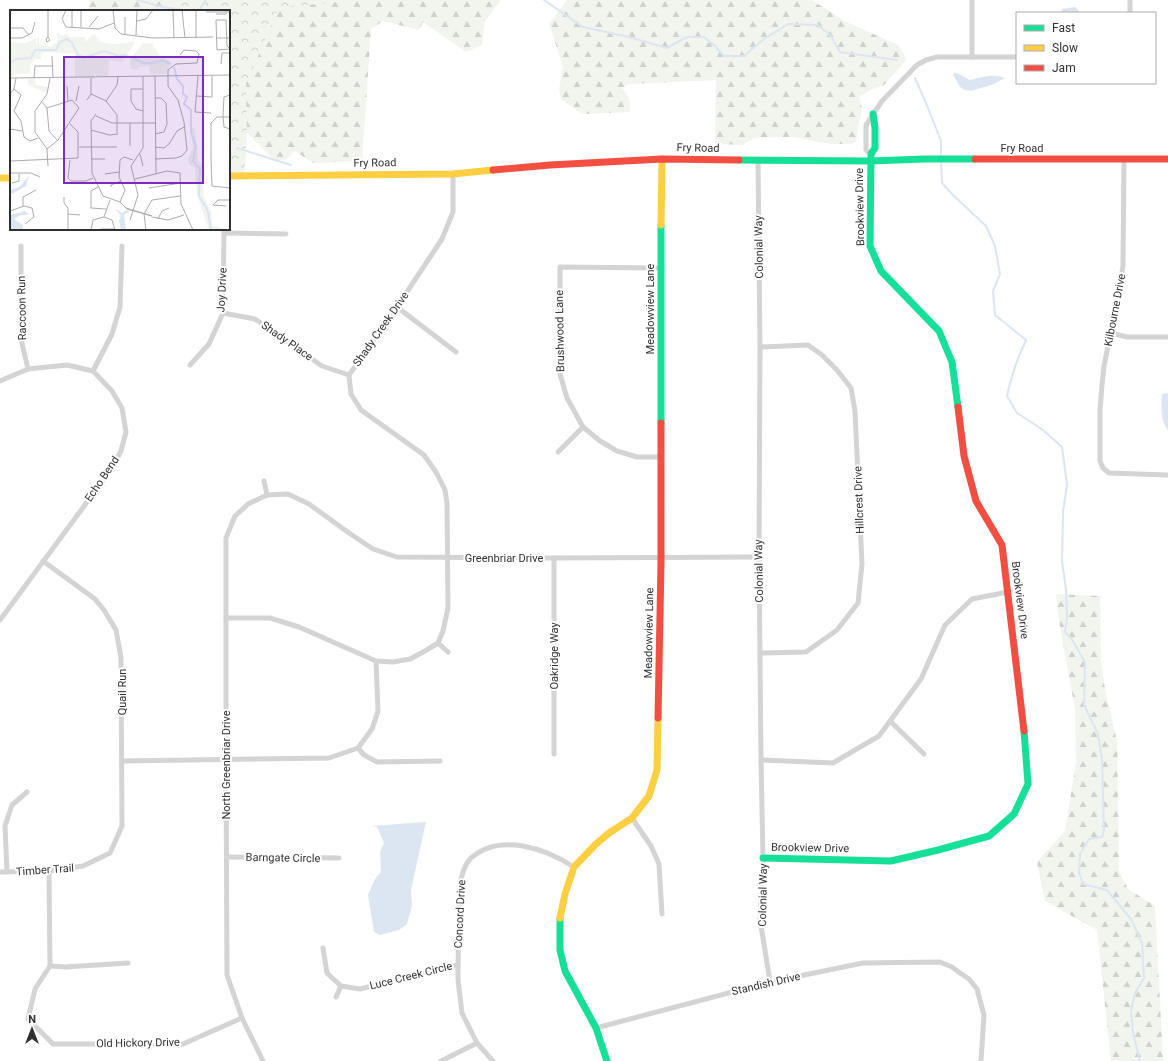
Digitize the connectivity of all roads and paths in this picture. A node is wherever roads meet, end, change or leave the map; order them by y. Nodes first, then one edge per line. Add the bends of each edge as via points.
1 (972, 0) edge
2 (1130, 0) edge
3 (1130, 12) edge
4 (972, 57) junction
5 (1016, 57) edge
6 (872, 114) joint
7 (871, 157) junction
8 (662, 159) junction
9 (1168, 159) edge
10 (758, 160) junction
11 (1124, 160) junction
12 (453, 174) junction
13 (230, 176) edge
14 (225, 231) edge
15 (286, 234) dead end
16 (21, 246) dead end
17 (122, 246) dead end
18 (660, 268) junction
19 (397, 307) junction
20 (223, 314) junction
21 (1111, 333) junction
22 (1168, 337) edge
23 (760, 347) junction
24 (456, 352) dead end
25 (190, 365) dead end
26 (28, 369) junction
27 (93, 371) junction
28 (349, 375) junction
29 (0, 381) edge
30 (583, 427) junction
31 (558, 452) dead end
32 (661, 457) junction
33 (1168, 474) edge
34 (264, 481) dead end
35 (267, 495) junction
36 (759, 556) junction
37 (661, 557) junction
38 (448, 558) junction
39 (554, 558) junction
40 (43, 561) junction
41 (1008, 592) junction
42 (226, 618) junction
43 (0, 620) edge
44 (438, 643) junction
45 (448, 652) dead end
46 (760, 653) junction
47 (376, 661) junction
48 (890, 721) junction
49 (358, 748) junction
50 (554, 754) dead end
51 (924, 754) dead end
52 (226, 759) junction
53 (761, 760) junction
54 (122, 761) junction
55 (440, 761) dead end
56 (27, 792) dead end
57 (632, 818) junction
58 (110, 853) joint
59 (227, 857) junction
60 (339, 858) dead end
61 (763, 858) junction
62 (574, 867) junction
63 (49, 871) junction
64 (0, 872) edge
65 (7, 872) junction
66 (662, 914) dead end
67 (323, 948) dead end
68 (128, 963) dead end
69 (458, 965) junction
70 (50, 966) junction
71 (770, 982) junction
72 (341, 986) junction
73 (336, 997) dead end
74 (242, 1018) junction
75 (596, 1028) junction
76 (477, 1043) junction
77 (263, 1061) edge
78 (441, 1061) edge
79 (493, 1061) edge
80 (607, 1061) edge
81 (981, 1061) edge

1 - 4 street
2 - 3 street
4 - 5 street
4 - 6 street via 937,57 917,65
6 - 7 street, Brookview Drive via 875,148
7 - 10 street, Fry Road
7 - 11 street, Fry Road
7 - 41 street, Brookview Drive via 870,246 881,271 939,331 952,362 964,456 976,501 1002,544
8 - 10 street, Fry Road
8 - 12 street, Fry Road via 550,165
8 - 18 street, Meadowview Lane
9 - 11 street, Fry Road
10 - 23 street, Colonial Way
11 - 21 street, Kilbourne Drive via 1123,265
12 - 13 street, Fry Road
12 - 19 street, Shady Creek Drive via 453,212 442,239
14 - 15 street
14 - 20 street, Joy Drive
16 - 26 street, Raccoon Run via 21,339
17 - 27 street via 120,307 112,334
18 - 30 street, Brushwood Lane via 560,267 560,374 567,398
18 - 32 street, Meadowview Lane
19 - 24 street
19 - 28 street, Shady Creek Drive
20 - 25 street, Joy Drive via 209,344
20 - 28 street, Shady Place via 255,319 322,366
21 - 22 street via 1127,337
21 - 33 street, Kilbourne Drive via 1101,391 1100,461 1109,473
23 - 36 street, Colonial Way
23 - 46 street, Hillcrest Drive via 808,345 827,360 851,388 855,411 862,564 858,603 837,630 806,652
26 - 27 street via 67,365
26 - 29 street
27 - 40 street, Echo Bend via 112,391 122,408 126,432 121,451 110,471
28 - 38 street, Shady Creek Drive via 351,394 361,410 424,455 436,472 445,490 447,503
30 - 31 street
30 - 32 street, Brushwood Lane via 617,451 637,457
32 - 37 street, Meadowview Lane
34 - 35 street
35 - 38 street, Greenbriar Drive via 288,494 309,504 372,549 397,556
35 - 42 street, North Greenbriar Drive via 248,504 235,516 226,538
36 - 37 street, Greenbriar Drive
36 - 46 street, Colonial Way
37 - 39 street, Greenbriar Drive
37 - 57 street, Meadowview Lane via 657,770 649,796
38 - 39 street, Greenbriar Drive
38 - 44 street, Shady Creek Drive via 448,608 444,631
39 - 50 street, Oakridge Way
40 - 43 street, Echo Bend
40 - 54 street, Quail Run via 95,598 116,630 121,658
41 - 48 street via 972,599 945,625 921,679
41 - 61 street, Brookview Drive via 1024,726 1028,784 1014,814 989,836 891,861
42 - 47 street via 270,618 299,626
42 - 52 street, North Greenbriar Drive
44 - 45 street
44 - 47 street via 410,659
46 - 53 street, Colonial Way
47 - 49 street via 378,711 372,729
48 - 51 street
48 - 53 street via 879,736 833,763
49 - 52 street via 329,758
49 - 55 street via 364,755 377,762
52 - 54 street
52 - 59 street, North Greenbriar Drive
53 - 61 street, Colonial Way
54 - 58 street, Quail Run via 122,826
56 - 65 street via 12,805 5,826
57 - 62 street, Meadowview Lane via 609,833
57 - 66 street via 651,846 659,864
58 - 63 street, Timber Trail via 83,866
59 - 60 street, Barngate Circle
59 - 74 street, North Greenbriar Drive via 227,975
61 - 71 street, Colonial Way via 760,919
62 - 69 street, Concord Drive via 544,852 514,844 488,847 470,859 463,871 460,884
62 - 75 street, Meadowview Lane via 560,920 560,950 565,971
63 - 65 street, Timber Trail
63 - 70 street
64 - 65 street, Timber Trail
67 - 72 street via 327,973
68 - 70 street
69 - 72 street, Luce Creek Circle via 360,989
69 - 76 street, Concord Drive via 462,1013
70 - 74 street, Old Hickory Drive via 35,989 28,1019 53,1044 183,1044
71 - 75 street, Standish Drive
71 - 81 street, Standish Drive via 863,963 940,962 960,972 977,989 984,1015
72 - 73 street
74 - 77 street, North Greenbriar Drive
75 - 80 street, Meadowview Lane
76 - 78 street
76 - 79 street, Concord Drive

